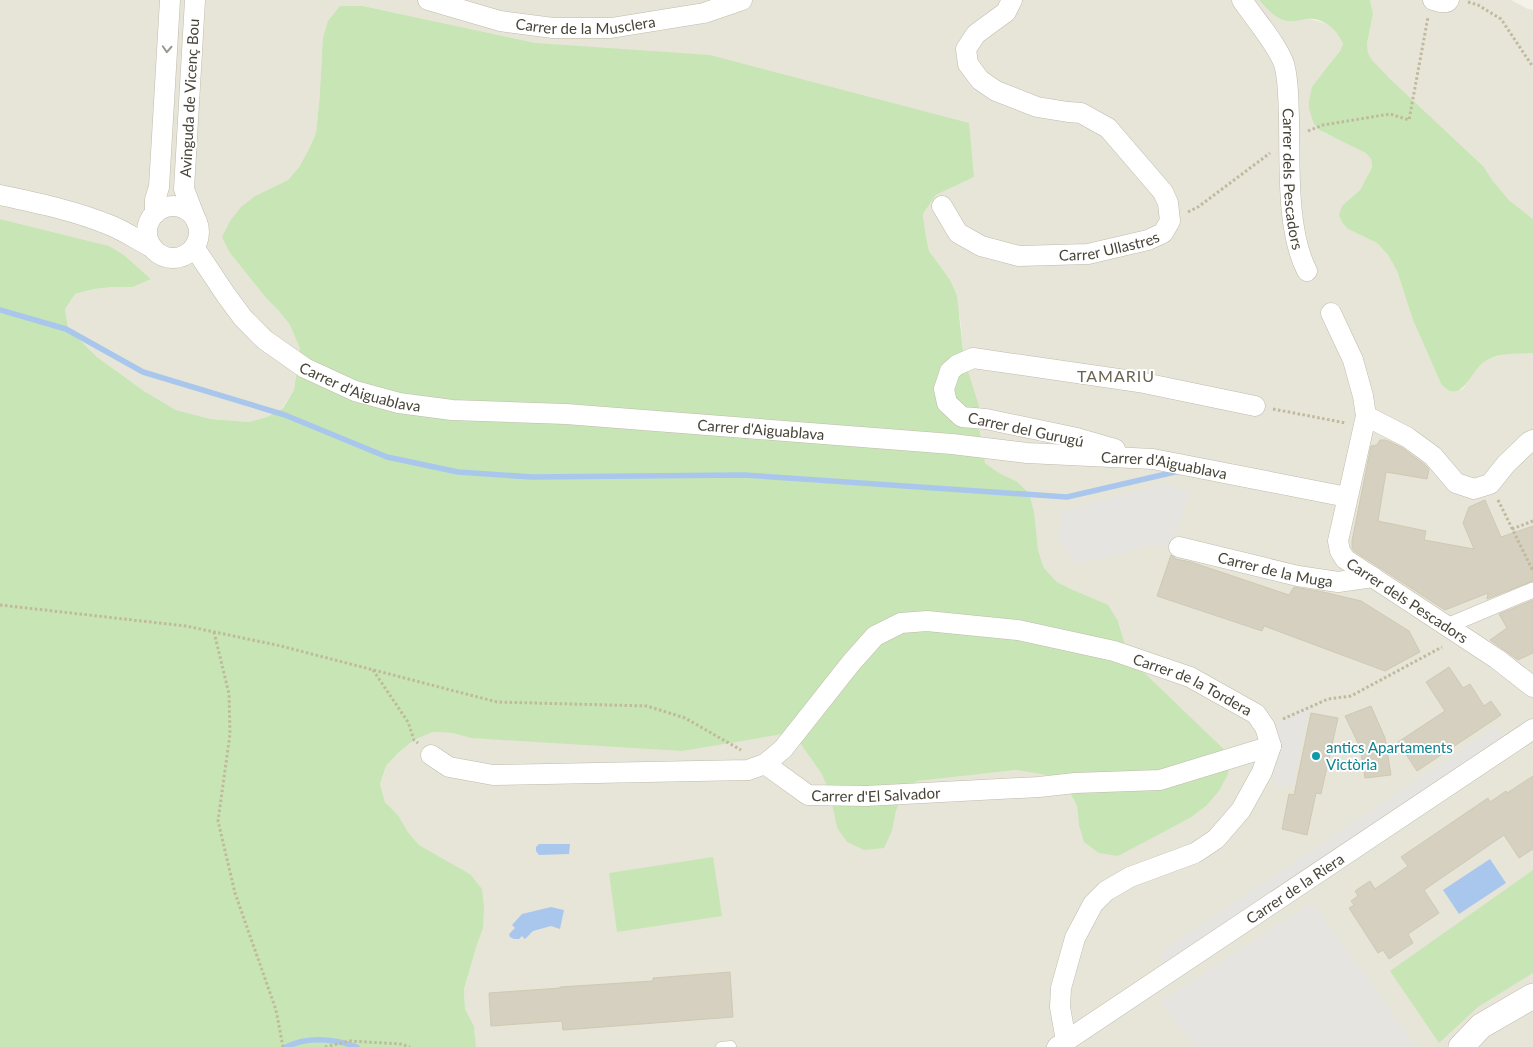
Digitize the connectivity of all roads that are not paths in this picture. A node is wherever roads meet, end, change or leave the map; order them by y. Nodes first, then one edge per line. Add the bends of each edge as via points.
1 (170, 0) edge
2 (195, 0) edge
3 (428, 0) edge
4 (742, 0) edge
5 (1012, 0) edge
6 (1242, 0) edge
7 (1449, 0) edge
8 (1431, 5) edge
9 (0, 195) edge
10 (942, 206) dead end
11 (154, 215) junction
12 (89, 218) junction
13 (197, 223) junction
14 (194, 247) junction
15 (153, 248) junction
16 (175, 258) junction
17 (1307, 271) dead end
18 (216, 281) junction
19 (1331, 314) dead end
20 (1255, 406) road end
21 (1365, 421) junction
22 (1533, 440) edge
23 (1153, 459) junction
24 (1347, 497) junction
25 (1179, 546) dead end
26 (1373, 577) junction
27 (1533, 590) edge
28 (1455, 631) junction
29 (1533, 687) edge
30 (1533, 729) edge
31 (1268, 737) junction
32 (431, 755) road end
33 (765, 764) junction
34 (1533, 996) edge
35 (1061, 1044) edge
36 (1462, 1047) edge

1 -> 11 street, Avinguda de Vicenç Bou via 159,188
2 - 13 street, Avinguda de Vicenç Bou via 184,189
3 - 4 street, Carrer de la Musclera via 500,21 553,28 611,28 704,14
5 - 10 street, Carrer Ullastres via 1006,12 976,34 966,49 968,64 980,80 996,91 1037,107 1081,112 1108,128 1163,192 1170,221 1163,233 1148,240 1088,254 1019,256 981,246 958,233
6 - 17 street, Carrer dels Pescadors via 1283,63 1288,84 1291,204 1302,262
7 - 8 street
9 - 12 street
11 - 12 street via 121,223
11 - 13 street via 162,209 178,207 186,210
11 - 15 street via 148,236
12 - 15 street
13 - 14 street via 198,240
14 - 16 street via 189,253
14 - 18 street, Carrer d'Aiguablava
15 - 16 street via 159,254
16 - 18 street, Carrer d'Aiguablava via 192,263
18 - 23 street, Carrer d'Aiguablava via 243,318 265,340 304,368 355,390 399,402 452,410 585,416 952,444 1026,454
19 - 21 street, Carrer dels Pescadors via 1352,360 1363,396
20 - 23 street, Carrer del Gurugú via 1139,382 973,358 950,371 944,389 947,403 962,416 1077,438
21 - 22 street via 1407,437 1433,456 1456,483 1474,489 1490,484 1506,464
21 - 24 street, Carrer dels Pescadors
23 - 24 street, Carrer d'Aiguablava
24 - 26 street, Carrer dels Pescadors via 1338,541 1340,551 1345,559
25 - 26 street, Carrer de la Muga via 1298,576 1338,582
26 - 28 street, Carrer dels Pescadors
27 - 28 street
28 - 29 street, Carrer dels Pescadors
30 - 35 street, Carrer de la Riera
31 - 33 street, Carrer d'El Salvador via 1160,780 1040,787 808,796
31 - 33 street, Carrer de la Tordera via 1256,714 1190,677 1114,651 1018,630 927,621 902,623 875,636 783,748
31 - 35 street via 1262,772 1241,810 1216,839 1195,853 1130,877 1106,890 1094,904 1075,938 1061,988
32 - 33 street via 449,767 493,775 748,770
34 - 36 street via 1481,1026

